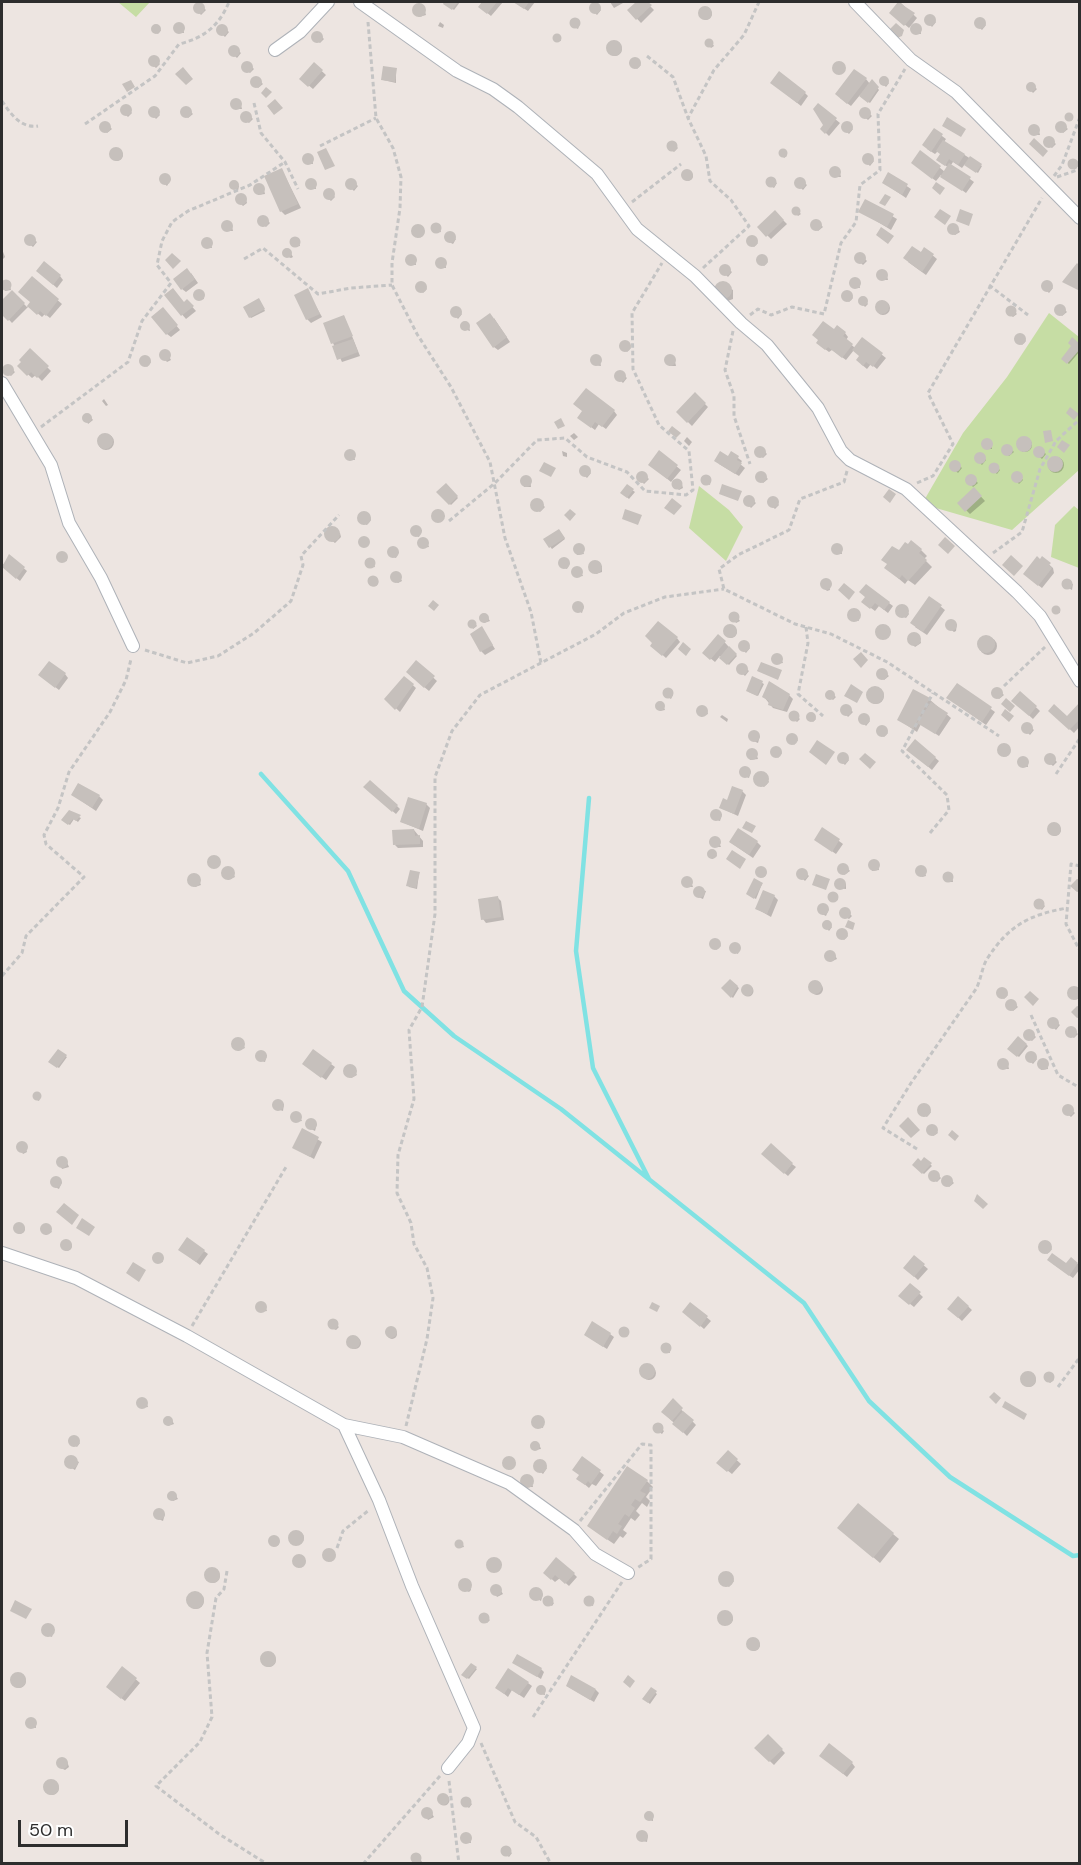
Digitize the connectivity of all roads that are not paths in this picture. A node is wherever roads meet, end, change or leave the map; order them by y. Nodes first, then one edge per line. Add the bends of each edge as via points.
1 (328, 2) edge
2 (855, 2) edge
3 (364, 4) edge
4 (275, 50) dead end
5 (1080, 218) edge
6 (2, 383) edge
7 (133, 646) road end
8 (1080, 681) edge
9 (2, 1253) edge
10 (344, 1425) junction
11 (628, 1573) dead end
12 (448, 1767) road end

1 - 4 street via 300,32
2 - 5 street via 911,60 956,92
3 - 8 street via 457,71 518,107 597,174 637,229 695,276 767,345 808,395 850,460 906,489 1040,616
6 - 7 street via 51,465 69,523 101,578
9 - 10 street via 76,1278
10 - 11 street via 403,1437 516,1488 574,1530 595,1554
10 - 12 street via 474,1728 468,1743

